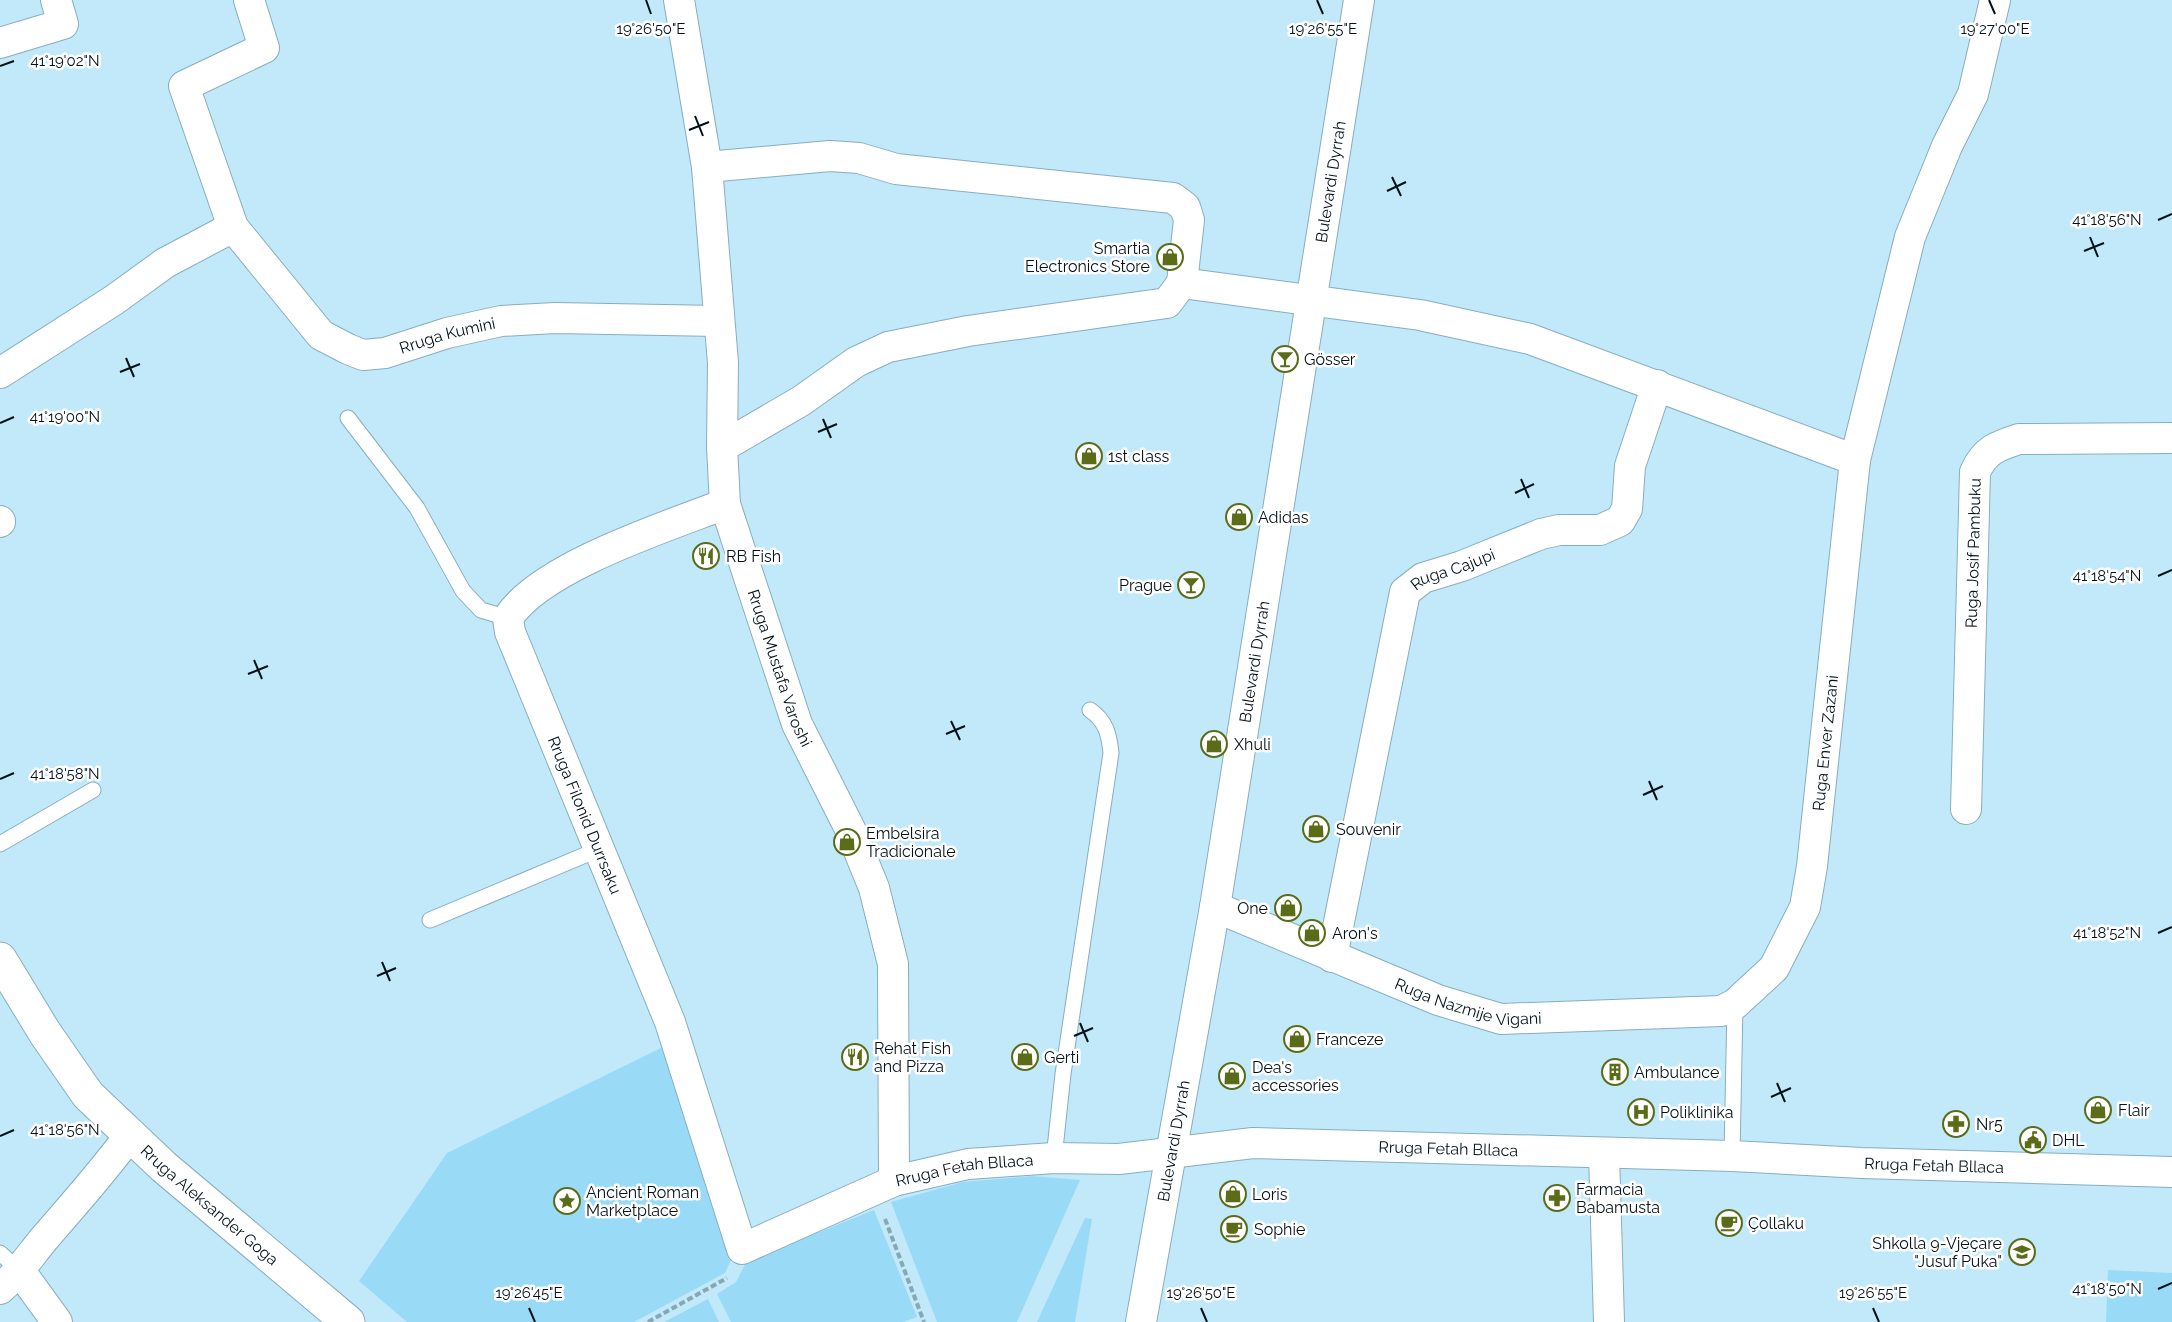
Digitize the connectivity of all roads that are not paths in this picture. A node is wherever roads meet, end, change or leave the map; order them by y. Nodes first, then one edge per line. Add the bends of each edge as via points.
1 (249, 0) edge
2 (679, 0) edge
3 (1359, 0) edge
4 (1995, 0) edge
5 (60, 12) edge
6 (0, 43) edge
7 (707, 167) junction
8 (233, 227) junction
9 (1182, 283) junction
10 (1311, 300) junction
11 (718, 321) junction
12 (0, 373) edge
13 (1657, 386) junction
14 (348, 418) dead end
15 (2172, 438) edge
16 (722, 447) junction
17 (1855, 460) junction
18 (725, 504) junction
19 (508, 618) junction
20 (1090, 710) dead end
21 (93, 790) dead end
22 (1966, 809) dead end
23 (0, 844) edge
24 (597, 850) junction
25 (1215, 907) junction
26 (430, 920) dead end
27 (1332, 957) junction
28 (0, 959) edge
29 (1736, 1004) junction
30 (130, 1135) junction
31 (1171, 1153) junction
32 (1604, 1154) junction
33 (1732, 1156) junction
34 (1054, 1158) junction
35 (2172, 1172) edge
36 (884, 1186) junction
37 (742, 1249) joint
38 (7, 1271) edge
39 (57, 1322) edge
40 (348, 1322) edge
41 (1142, 1322) edge
42 (1609, 1322) edge

1 - 8 street, Rruga Kumini via 264,48 184,87
2 - 7 street, Rruga Mustafa Varoshi
3 - 10 street, Bulevardi Dyrrah
4 - 17 street, Ruga Enver Zazani via 1973,94 1910,237
5 - 6 street
7 - 9 street via 840,156 896,169 1173,198 1185,207 1189,220
7 - 11 street, Rruga Mustafa Varoshi
8 - 11 street, Rruga Kumini via 321,335 363,355 385,353 501,321
8 - 12 street via 165,263
9 - 10 street
9 - 16 street via 1167,303 968,331 888,347 856,362 801,401
10 - 13 street via 1420,315 1530,339
10 - 25 street, Bulevardi Dyrrah
11 - 16 street, Rruga Mustafa Varoshi via 723,363
13 - 17 street
13 - 27 street, Ruga Cajupi via 1630,466 1627,509 1620,521 1599,530 1541,534 1423,578 1405,592
14 - 19 lane via 417,508 463,591 481,610
15 - 22 street, Ruga Josif Pambuku via 2019,440 1999,445 1981,457 1975,472
16 - 18 street, Rruga Mustafa Varoshi
17 - 29 street, Ruga Enver Zazani via 1805,907 1774,968
18 - 19 street via 565,572 523,597
18 - 36 street, Rruga Mustafa Varoshi via 797,724 874,888 893,964
19 - 24 street, Rruga Filonid Durrsaku via 510,632
20 - 34 lane via 1109,732 1111,753
21 - 23 lane
24 - 26 lane
24 - 37 street, Rruga Filonid Durrsaku via 670,1022
25 - 27 street, Ruga Nazmije Vigani
25 - 31 street, Bulevardi Dyrrah
27 - 29 street, Ruga Nazmije Vigani via 1438,1000 1501,1019 1720,1011
28 - 30 main road, Rruga Aleksander Goga via 88,1095
29 - 33 lane
30 - 38 street via 101,1176 41,1243
30 - 40 main road, Rruga Aleksander Goga
31 - 32 street, Rruga Fetah Bllaca via 1253,1143
31 - 34 street, Rruga Fetah Bllaca via 1119,1159
31 - 41 street, Bulevardi Dyrrah
32 - 33 street, Rruga Fetah Bllaca
32 - 42 street
33 - 35 street, Rruga Fetah Bllaca
34 - 36 street, Rruga Fetah Bllaca via 968,1164
36 - 37 street, Rruga Fetah Bllaca
38 - 39 street

